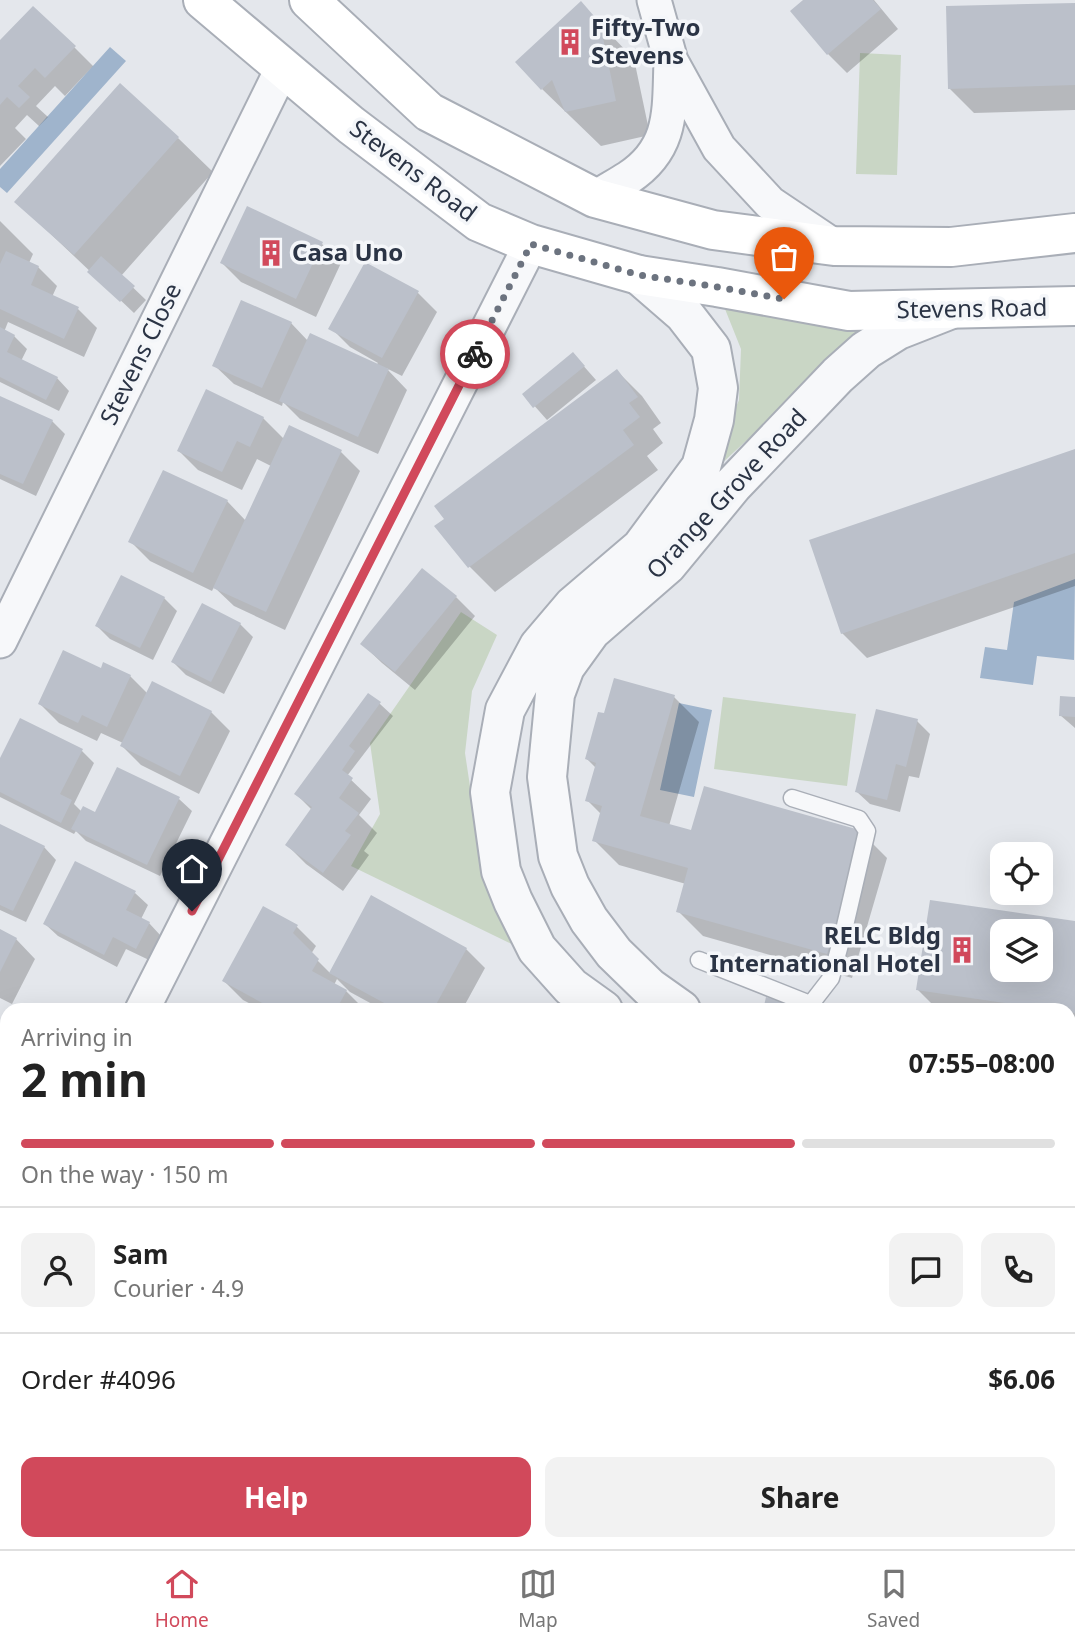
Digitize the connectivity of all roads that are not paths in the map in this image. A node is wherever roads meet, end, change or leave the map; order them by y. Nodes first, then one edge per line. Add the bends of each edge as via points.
1 (203, 0) edge
2 (309, 0) edge
3 (654, 0) edge
4 (671, 61) junction
5 (283, 67) junction
6 (595, 198) junction
7 (1075, 233) edge
8 (531, 244) junction
9 (834, 246) junction
10 (639, 275) junction
11 (1075, 306) edge
12 (951, 309) junction
13 (0, 641) edge
14 (792, 799) dead end
15 (699, 960) dead end
16 (146, 1003) edge
17 (589, 1003) edge
18 (671, 1003) edge
19 (799, 1003) edge
20 (811, 1003) edge

1 - 5 main road, Stevens Road
2 - 6 main road via 429,112
3 - 4 street
4 - 6 street via 668,124 656,152 630,177
4 - 9 street via 719,148 770,203
5 - 8 main road, Stevens Road via 479,222
5 - 13 street, Stevens Close
6 - 9 main road via 713,230
7 - 9 main road via 951,247
8 - 10 main road, Stevens Road
8 - 16 street
10 - 12 main road, Stevens Road via 849,311
10 - 17 street, Orange Grove Road via 684,314 711,349 718,388 701,467 641,548 573,606 539,646 505,710 490,792 501,871 513,901 537,949 568,992
11 - 12 main road, Stevens Road
12 - 18 street, Orange Grove Road via 898,330 838,375 733,485 667,565 591,631 565,667 555,694 547,777 558,856 589,920 614,953
14 - 20 lane via 859,819 867,831 831,978
15 - 19 lane

